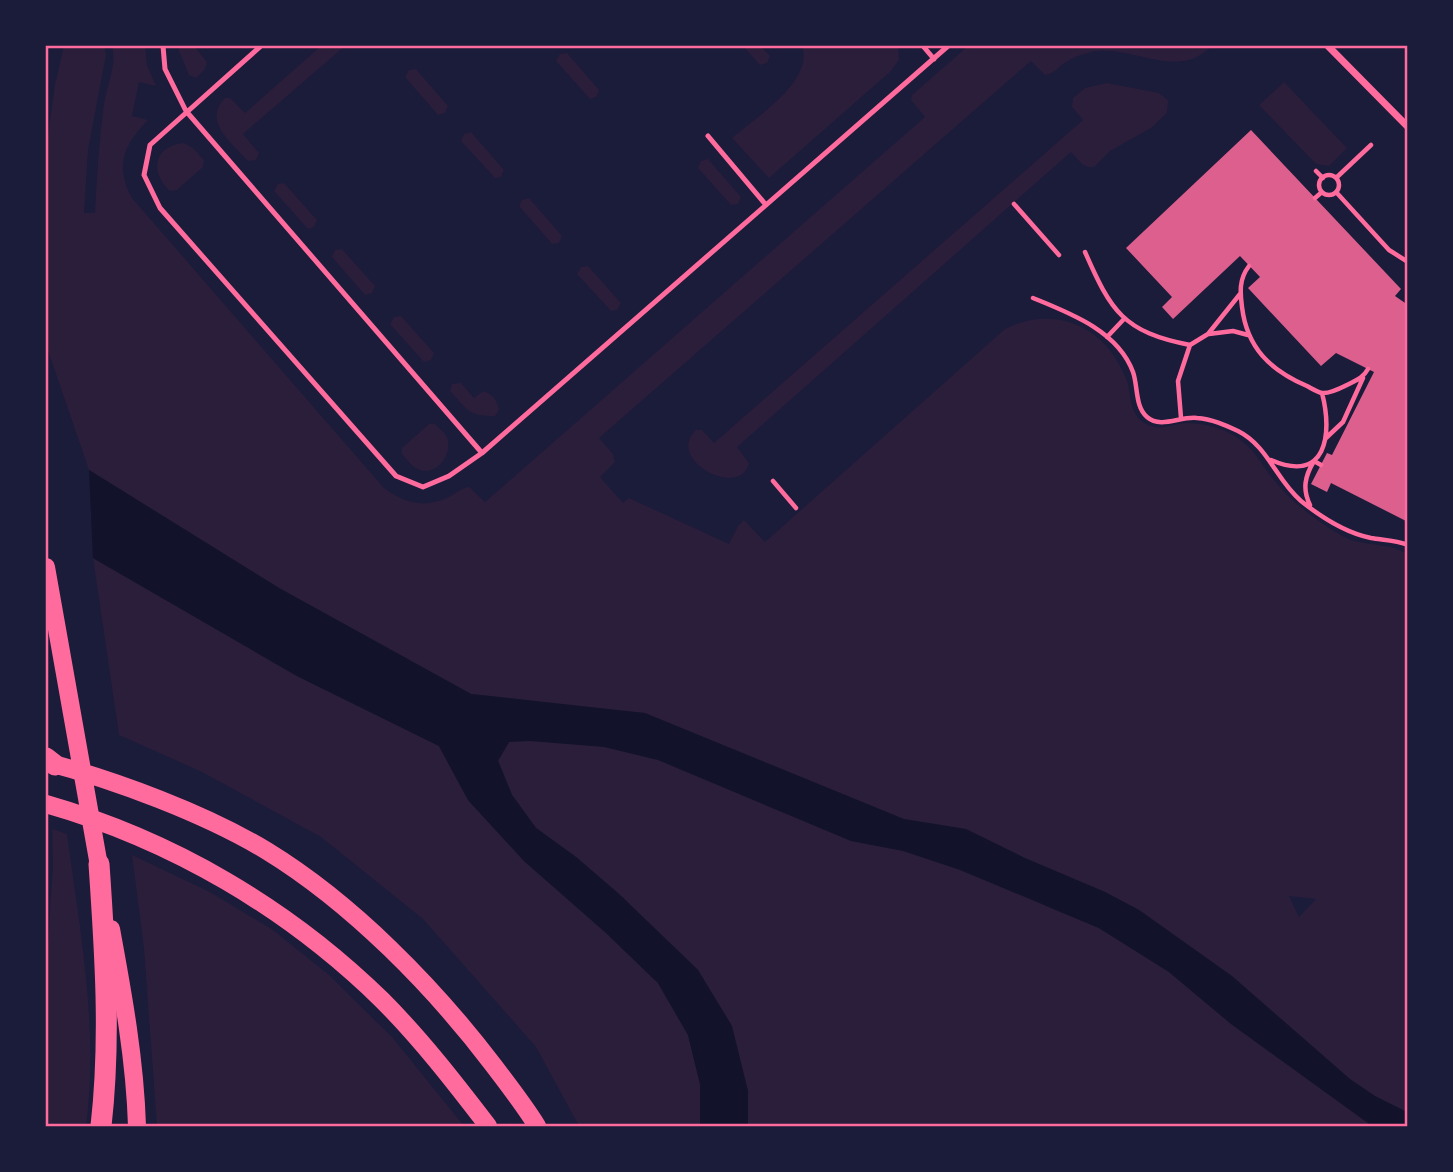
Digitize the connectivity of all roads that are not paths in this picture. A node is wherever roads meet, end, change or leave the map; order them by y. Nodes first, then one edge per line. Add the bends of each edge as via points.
1 (163, 46) edge
2 (261, 46) edge
3 (923, 46) edge
4 (948, 46) edge
5 (1328, 46) edge
6 (934, 59) junction
7 (186, 111) junction
8 (1408, 127) edge
9 (708, 136) dead end
10 (766, 205) junction
11 (482, 453) junction
12 (46, 567) edge
13 (49, 762) edge
14 (46, 804) edge
15 (99, 864) junction
16 (101, 1126) edge
17 (137, 1126) edge
18 (488, 1126) edge
19 (537, 1126) edge

1 - 7 lane via 165,69
2 - 7 lane
3 - 6 lane
4 - 6 lane
5 - 8 street
6 - 10 lane
7 - 11 lane
7 - 11 lane via 150,145 144,175 160,208 396,476 423,486 449,476
9 - 10 lane
10 - 11 lane
12 - 15 main road
13 - 19 main road via 186,811 297,872 412,971 471,1037
14 - 18 main road via 129,832 281,915 382,1000 440,1063
15 - 16 highway via 106,1057
15 - 17 main road via 124,999

